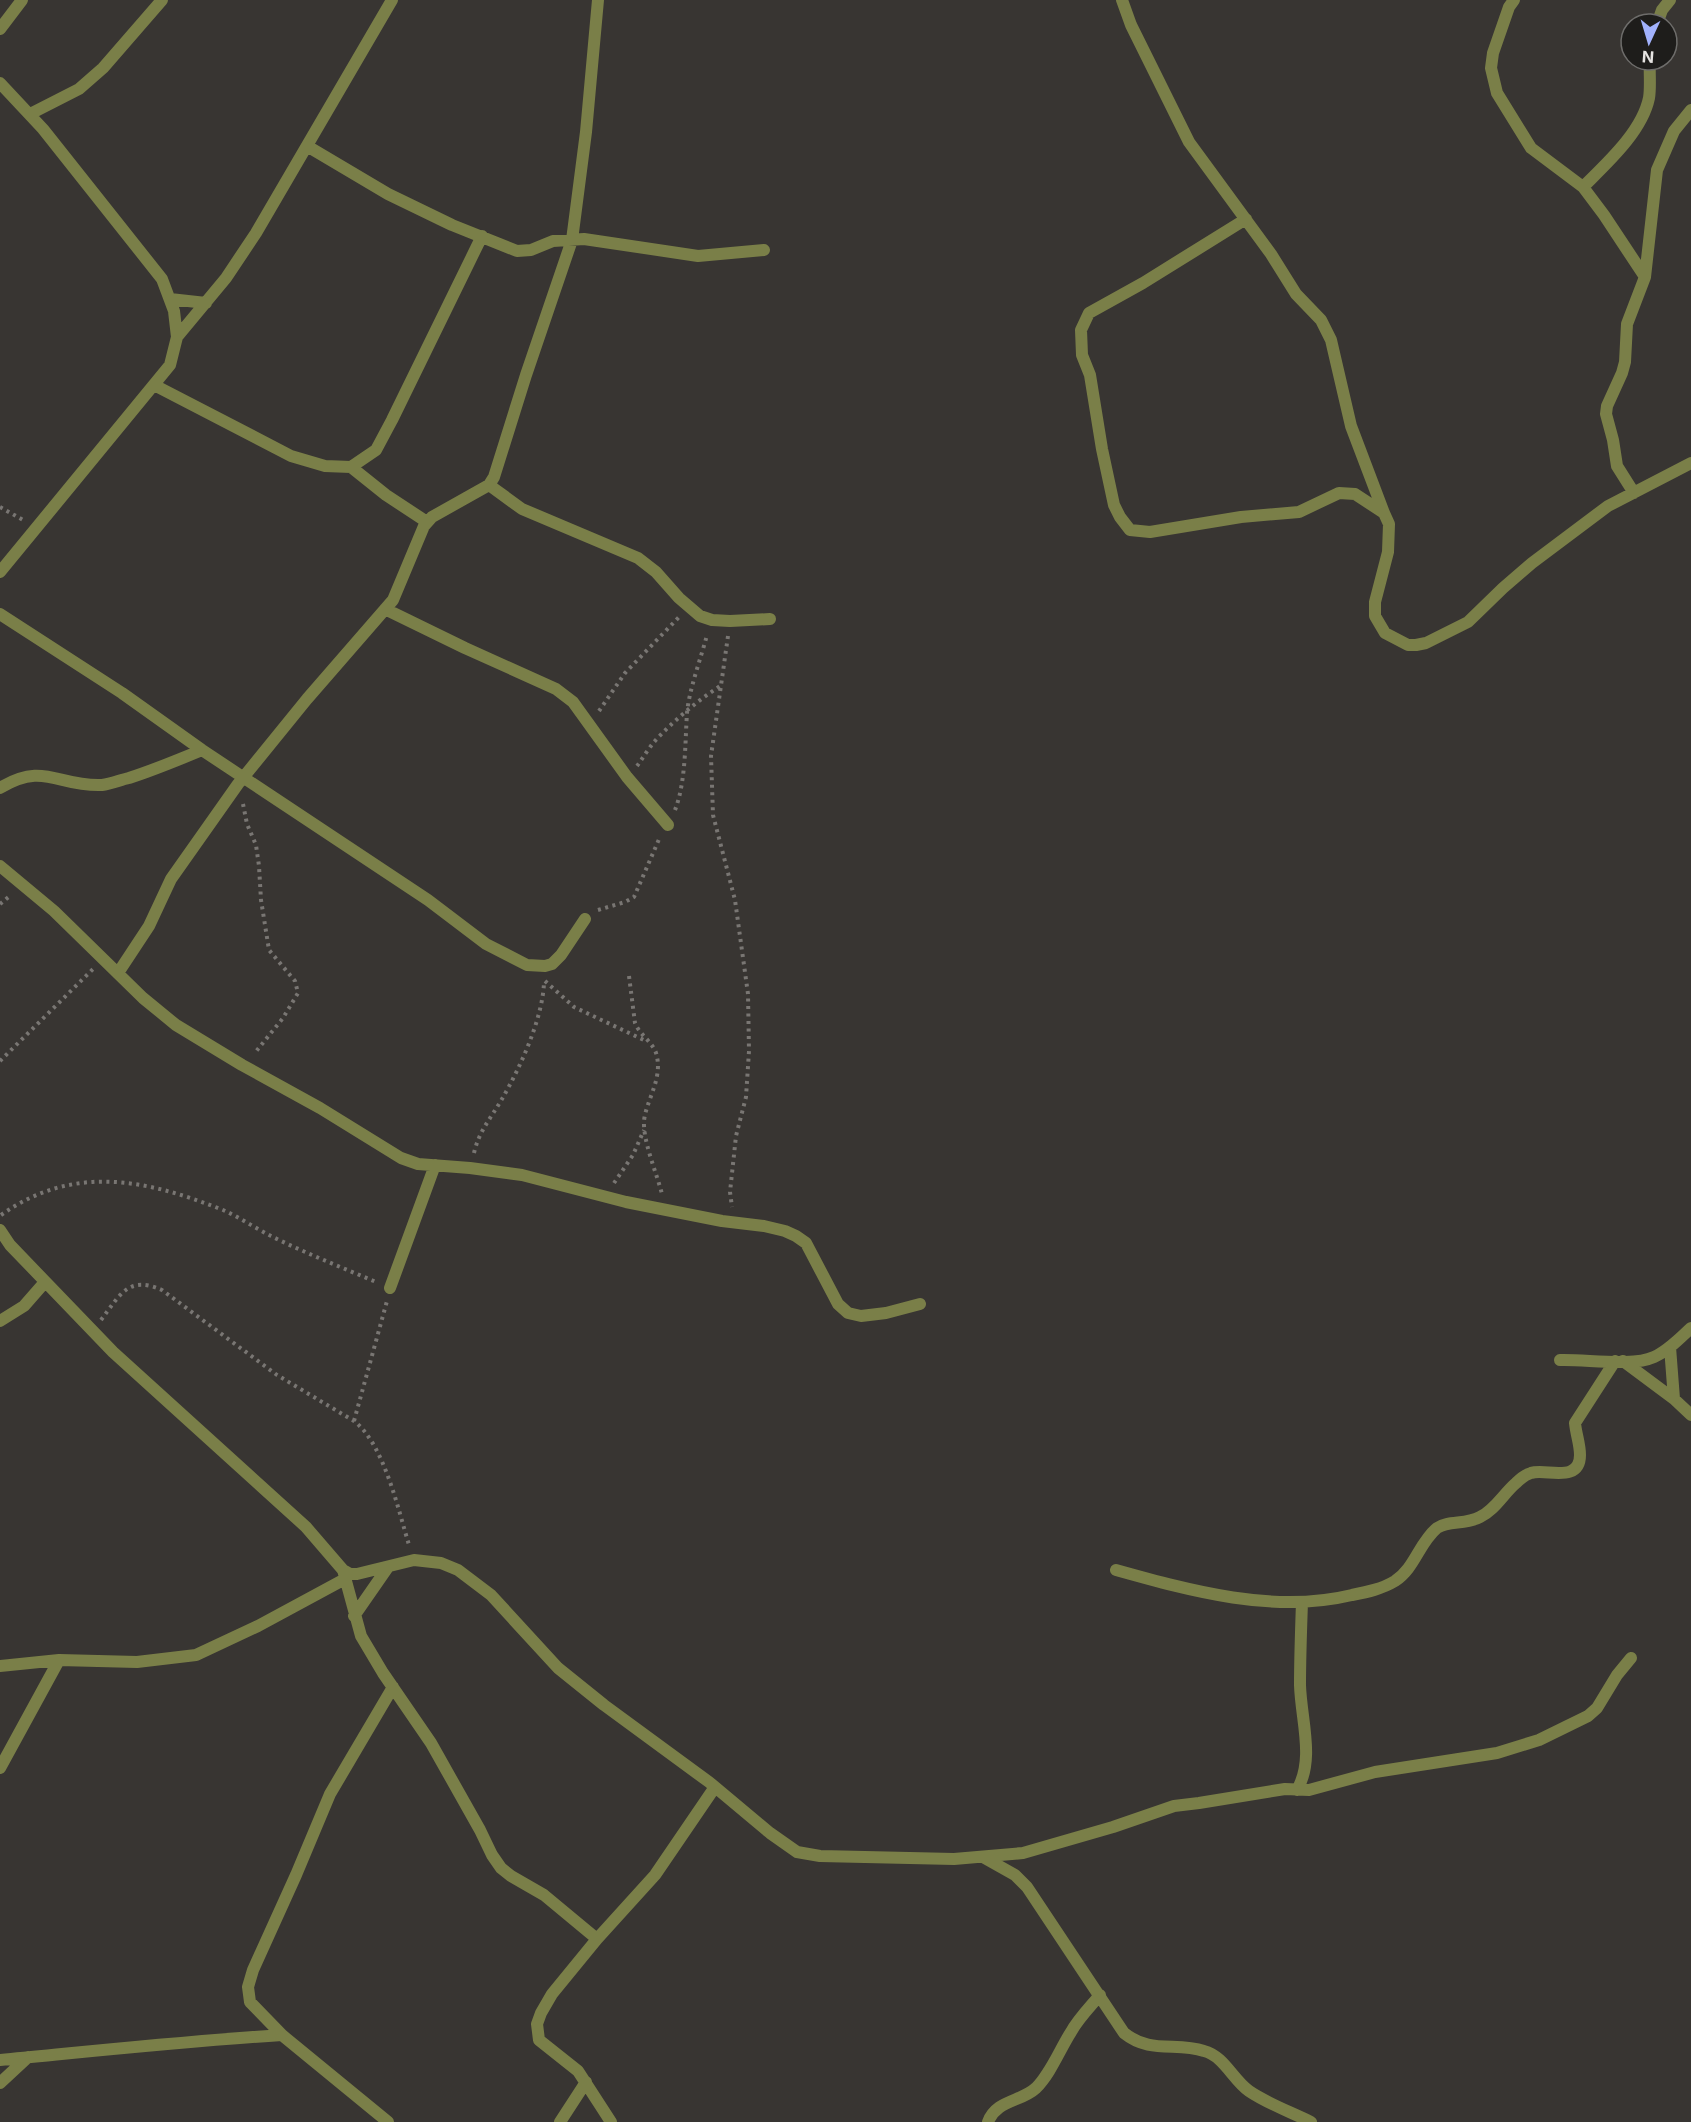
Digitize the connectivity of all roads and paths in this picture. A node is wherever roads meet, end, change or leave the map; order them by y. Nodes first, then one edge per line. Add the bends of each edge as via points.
1 (22, 0) edge
2 (162, 0) edge
3 (392, 0) edge
4 (598, 0) edge
5 (1122, 0) edge
6 (1514, 0) edge
7 (0, 29) edge
8 (1650, 72) edge
9 (0, 83) edge
10 (1691, 110) edge
11 (30, 114) junction
12 (307, 146) junction
13 (1583, 187) junction
14 (1246, 219) junction
15 (482, 236) junction
16 (572, 240) junction
17 (764, 250) dead end
18 (1645, 277) junction
19 (170, 299) junction
20 (206, 303) junction
21 (177, 337) junction
22 (154, 386) junction
23 (1691, 463) edge
24 (351, 467) junction
25 (489, 485) junction
26 (1634, 494) junction
27 (0, 507) edge
28 (1384, 513) junction
29 (428, 522) junction
30 (36, 528) junction
31 (0, 572) edge
32 (689, 608) junction
33 (385, 609) junction
34 (0, 614) edge
35 (770, 619) dead end
36 (712, 620) junction
37 (730, 621) junction
38 (720, 686) junction
39 (687, 710) junction
40 (590, 723) junction
41 (202, 750) junction
42 (627, 777) junction
43 (241, 781) junction
44 (0, 788) edge
45 (668, 825) junction
46 (0, 866) edge
47 (585, 919) joint
48 (103, 959) junction
49 (544, 966) junction
50 (118, 973) junction
51 (629, 976) dead end
52 (544, 980) junction
53 (650, 1042) junction
54 (0, 1061) edge
55 (244, 1066) junction
56 (645, 1128) junction
57 (435, 1165) junction
58 (470, 1168) junction
59 (600, 1195) junction
60 (667, 1209) junction
61 (0, 1215) edge
62 (734, 1222) junction
63 (0, 1230) edge
64 (45, 1281) junction
65 (390, 1288) junction
66 (920, 1304) dead end
67 (0, 1322) edge
68 (1691, 1328) edge
69 (92, 1331) junction
70 (1670, 1347) junction
71 (1560, 1360) dead end
72 (1619, 1361) junction
73 (1674, 1399) junction
74 (1691, 1415) edge
75 (354, 1421) junction
76 (414, 1560) junction
77 (388, 1567) junction
78 (1116, 1570) dead end
79 (344, 1574) junction
80 (1302, 1602) junction
81 (354, 1616) junction
82 (1631, 1658) dead end
83 (59, 1660) junction
84 (0, 1666) edge
85 (393, 1687) junction
86 (0, 1768) edge
87 (715, 1786) junction
88 (1296, 1790) junction
89 (983, 1857) junction
90 (597, 1939) junction
91 (1100, 1995) junction
92 (282, 2035) junction
93 (28, 2057) junction
94 (0, 2060) edge
95 (586, 2082) junction
96 (0, 2083) edge
97 (388, 2122) edge
98 (560, 2122) edge
99 (611, 2122) edge
100 (988, 2122) edge
101 (1311, 2122) edge

1 - 7 street
2 - 11 street via 104,68 79,89
3 - 12 street
4 - 16 street
5 - 14 street via 1189,142
6 - 13 street via 1493,53 1491,68 1497,93 1532,148
8 - 13 street via 1649,98 1643,114 1617,154
9 - 11 street
10 - 18 street via 1674,131 1657,170
11 - 19 street via 162,279
12 - 15 street via 388,194
12 - 20 street via 256,233
13 - 18 street
14 - 28 street via 1296,294 1321,320 1331,340 1351,426
14 - 28 street via 1089,313 1081,330 1082,355 1090,375 1114,505 1130,530 1150,532 1299,512 1346,492
15 - 16 street via 522,252
15 - 24 street via 376,450
16 - 17 street via 698,256
16 - 25 street
18 - 26 street via 1627,324 1625,362 1606,414 1617,466
19 - 20 street
19 - 21 street
20 - 21 street
21 - 22 street via 171,365
22 - 24 street via 291,456 325,466
22 - 30 street
23 - 26 street
24 - 29 street
25 - 29 street
25 - 32 street via 522,509 638,558
26 - 28 street via 1608,506 1574,530 1468,622 1416,645 1385,633 1375,616 1388,552 1389,524
27 - 30 path
29 - 33 street via 393,600
30 - 31 street
32 - 36 street
32 - 40 path via 625,673
33 - 40 street via 556,689
33 - 43 street
34 - 41 street
35 - 37 street
36 - 37 street
36 - 39 path
37 - 38 path
38 - 39 path
38 - 62 path via 711,756 713,815 735,900 748,1005 746,1097 736,1136 730,1192
39 - 42 path via 652,744
39 - 45 path via 677,807
40 - 42 street
41 - 43 street
41 - 44 street via 104,785 47,775 26,776
42 - 45 street
43 - 49 street via 428,900 486,944 527,965
43 - 50 street via 171,879 149,926
43 - 55 path via 247,824 260,866 269,950 295,981 298,993
45 - 47 path via 658,839 634,897 600,908
46 - 48 street
47 - 49 street via 561,955
48 - 50 street
48 - 54 path
49 - 52 path
50 - 55 street via 176,1025
51 - 53 path via 635,1023
52 - 53 path via 574,1007
52 - 58 path via 538,1021 508,1088 477,1138
53 - 56 path via 657,1067
55 - 57 street via 401,1158
56 - 59 path via 622,1172
56 - 60 path
57 - 58 street
57 - 65 street
58 - 59 street via 522,1175
59 - 60 street
60 - 62 street
61 - 65 path via 44,1190 67,1184 107,1181 134,1185 224,1211
62 - 66 street via 785,1231 806,1243 838,1304 848,1313 886,1313
63 - 64 street
64 - 67 street via 24,1306
64 - 69 street
65 - 75 path
68 - 70 street
69 - 75 path via 132,1285 149,1285 170,1296 277,1375
69 - 79 street via 306,1527
70 - 72 street via 1640,1361
70 - 73 street
71 - 72 street
72 - 73 street
72 - 80 street via 1575,1423 1579,1459 1569,1472 1531,1473 1481,1517 1439,1527 1406,1573 1393,1582 1337,1599
73 - 74 street
75 - 76 path via 374,1444
76 - 77 street
76 - 87 street via 441,1563 458,1570 491,1594 558,1668
77 - 79 street
77 - 81 street
78 - 80 street via 1171,1586 1266,1602
79 - 81 street
79 - 83 street via 258,1626 196,1655 137,1662
80 - 88 street via 1300,1688 1306,1746 1303,1778
81 - 85 street via 361,1636
82 - 88 street via 1597,1708 1539,1740 1497,1753 1375,1772
83 - 84 street
83 - 86 street
85 - 90 street via 431,1743 501,1868 544,1895
85 - 92 street via 330,1794 253,1970 248,1987 250,2002
87 - 89 street via 797,1852 853,1857
87 - 90 street via 655,1875
88 - 89 street via 1174,1806 1023,1853
89 - 91 street via 1015,1875 1027,1887
90 - 95 street via 552,1994 537,2024 539,2040
91 - 100 street via 1072,2028 1042,2081 1001,2105
91 - 101 street via 1124,2033 1134,2041 1207,2051 1246,2089
92 - 93 street
92 - 97 street
93 - 94 street
93 - 96 street
95 - 98 street
95 - 99 street

